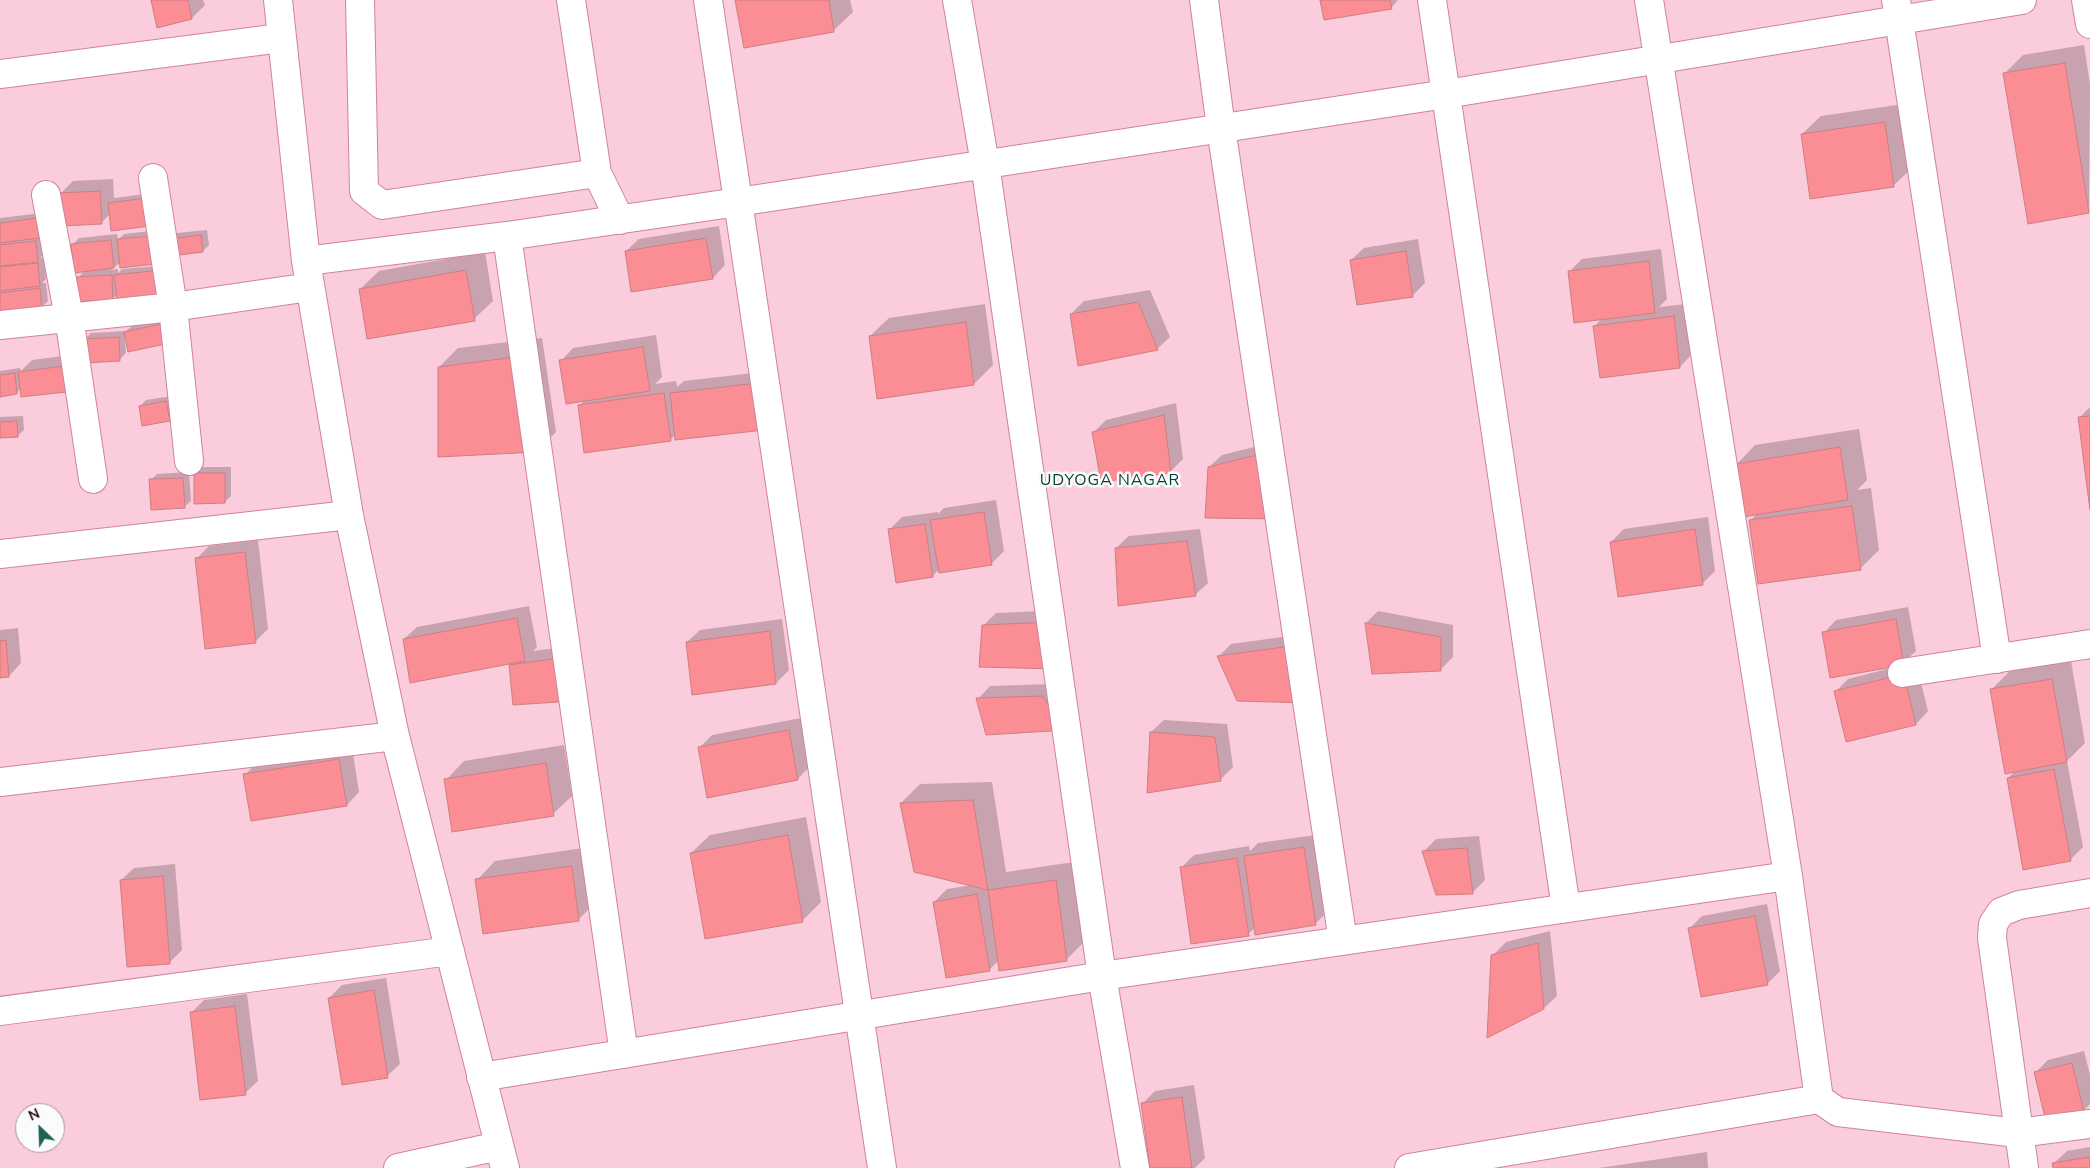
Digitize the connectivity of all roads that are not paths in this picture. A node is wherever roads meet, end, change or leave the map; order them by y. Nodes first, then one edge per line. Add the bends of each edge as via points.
1 (278, 0) edge
2 (360, 0) edge
3 (571, 0) edge
4 (708, 0) edge
5 (957, 0) edge
6 (1204, 0) edge
7 (1432, 0) edge
8 (1649, 0) edge
9 (2022, 0) edge
10 (2086, 0) edge
11 (1897, 10) edge
12 (2090, 24) edge
13 (281, 38) junction
14 (1659, 59) junction
15 (0, 74) edge
16 (1446, 94) junction
17 (1221, 128) junction
18 (985, 164) junction
19 (597, 173) junction
20 (154, 178) dead end
21 (46, 195) dead end
22 (738, 202) junction
23 (620, 220) junction
24 (506, 236) junction
25 (308, 274) junction
26 (173, 307) junction
27 (69, 317) junction
28 (0, 325) edge
29 (189, 461) dead end
30 (93, 479) dead end
31 (349, 516) junction
32 (0, 554) edge
33 (2090, 644) edge
34 (1997, 659) junction
35 (1902, 673) dead end
36 (395, 736) junction
37 (0, 782) edge
38 (1788, 876) junction
39 (2090, 893) edge
40 (1566, 908) junction
41 (1343, 941) junction
42 (450, 951) junction
43 (1102, 976) junction
44 (0, 1011) edge
45 (861, 1015) junction
46 (624, 1054) junction
47 (481, 1077) junction
48 (1819, 1099) junction
49 (2090, 1124) edge
50 (2018, 1133) junction
51 (502, 1157) edge
52 (398, 1168) edge
53 (882, 1168) edge
54 (1135, 1168) edge
55 (1409, 1168) edge
56 (2024, 1168) edge

1 - 13 street
2 - 19 street via 364,191 382,205
3 - 19 street
4 - 22 street
5 - 18 street
6 - 17 street
7 - 16 street
8 - 14 street
9 - 11 street
10 - 12 street
11 - 14 street
11 - 34 street
13 - 15 street
13 - 25 street
14 - 16 street
14 - 38 street
16 - 17 street
16 - 40 street
17 - 18 street
17 - 41 street
18 - 22 street
18 - 43 street
19 - 23 street
20 - 26 street
21 - 27 street
22 - 23 street
22 - 45 street
23 - 24 street
24 - 25 street
24 - 46 street
25 - 26 street
25 - 31 street
26 - 27 street
26 - 29 street
27 - 28 street
27 - 30 street
31 - 32 street
31 - 36 street
33 - 34 street
34 - 35 street
36 - 37 street
36 - 42 street
38 - 40 street
38 - 48 street
39 - 50 street via 2019,905 2001,912 1993,924 1992,938
40 - 41 street
41 - 43 street
42 - 44 street
42 - 47 street
43 - 45 street
43 - 54 street
45 - 46 street
45 - 53 street
46 - 47 street
47 - 51 street
48 - 50 street via 1838,1112
48 - 55 street
49 - 50 street
50 - 56 street
51 - 52 street

